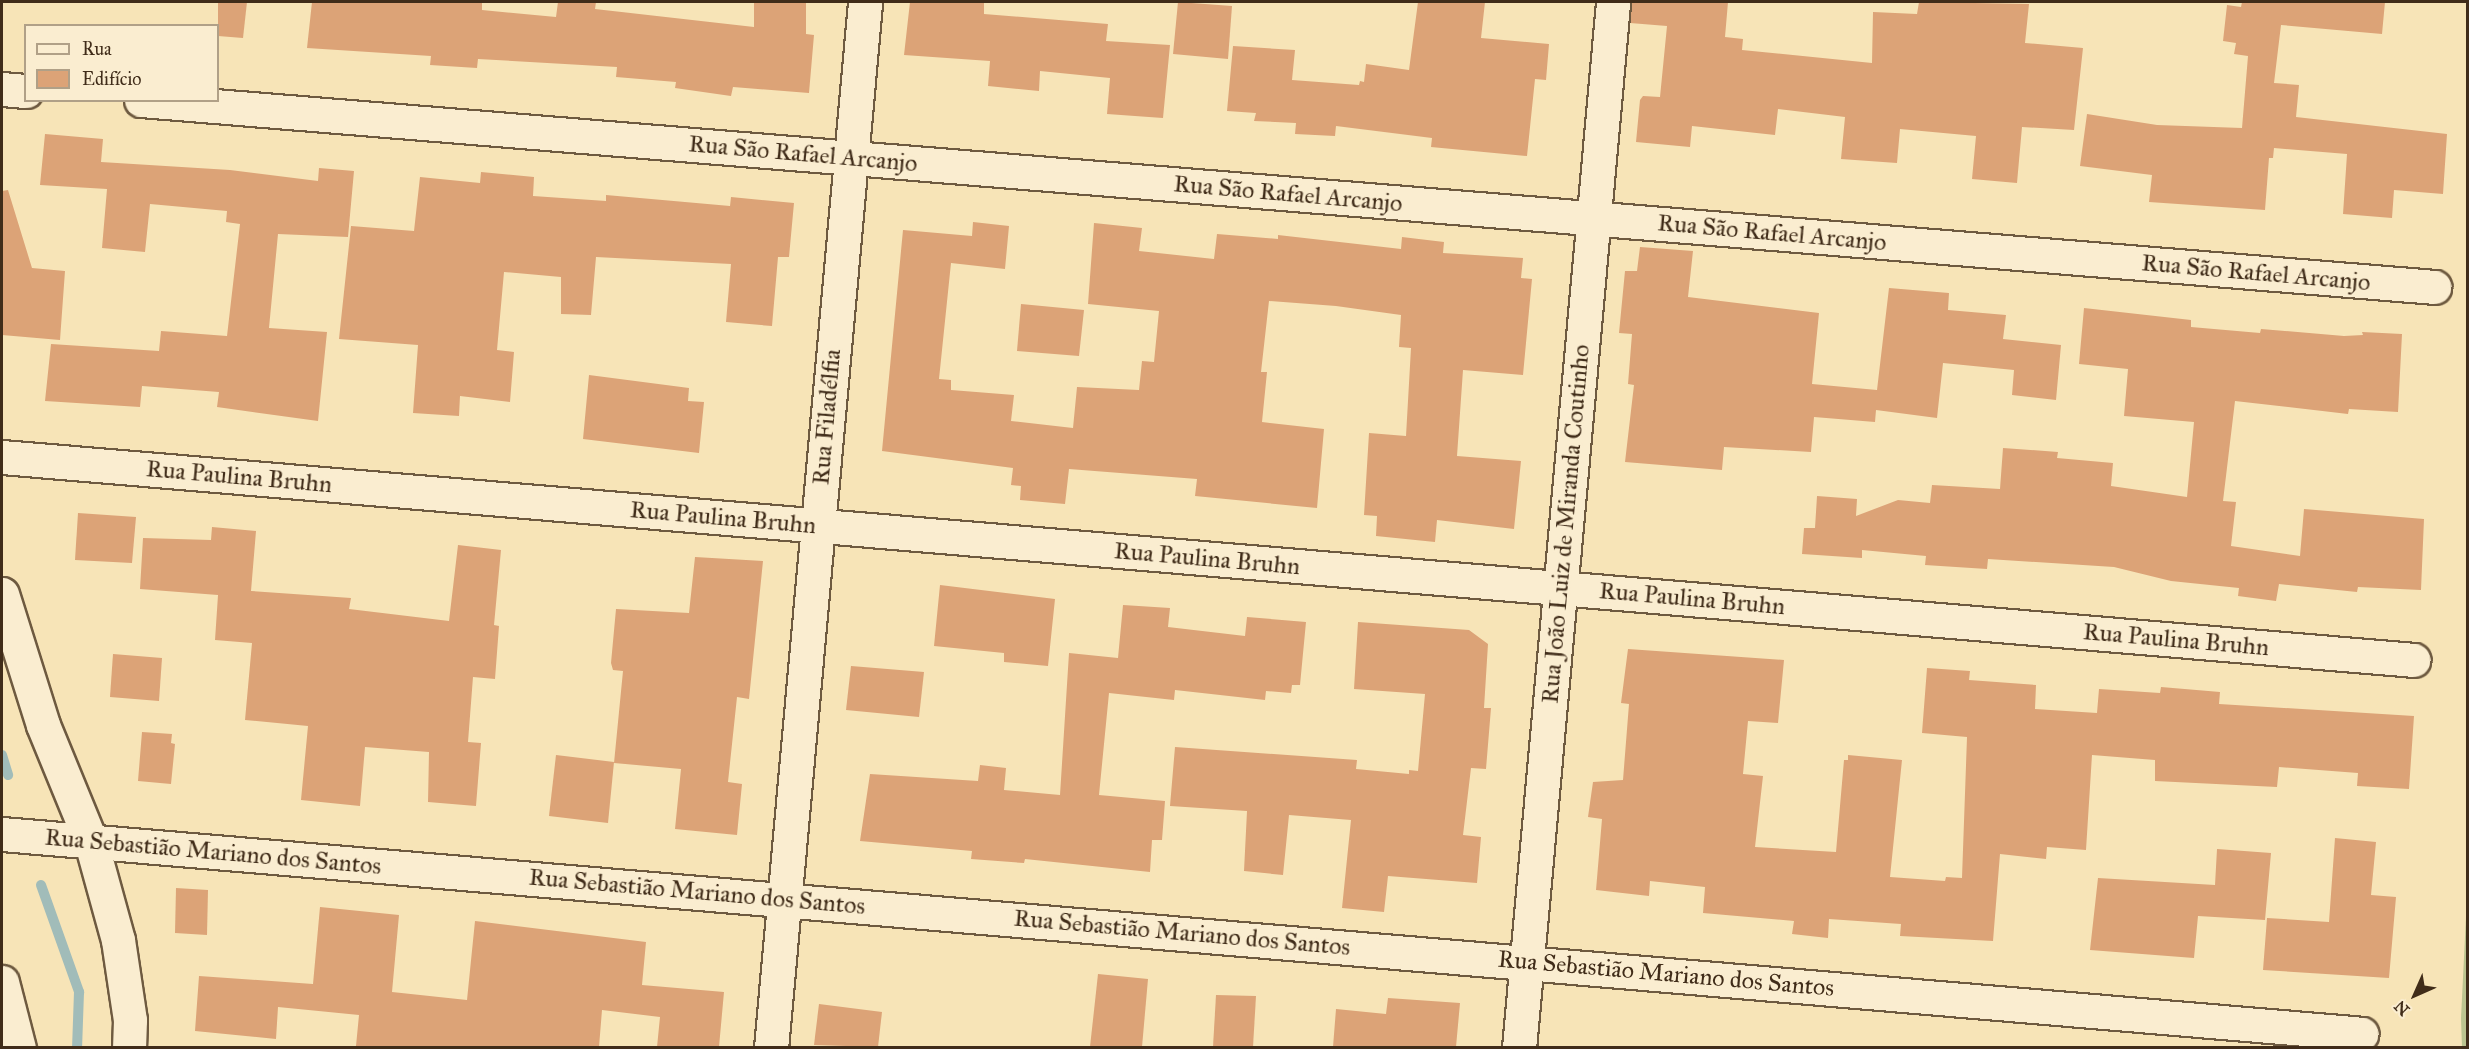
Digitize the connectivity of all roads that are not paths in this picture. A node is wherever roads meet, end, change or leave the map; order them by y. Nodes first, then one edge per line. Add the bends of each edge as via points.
1 (865, 2) edge
2 (1612, 2) edge
3 (2, 89) edge
4 (24, 91) edge
5 (165, 102) edge
6 (851, 158) junction
7 (1593, 219) junction
8 (2434, 287) dead end
9 (2, 458) edge
10 (818, 526) junction
11 (1560, 588) junction
12 (2, 594) edge
13 (2414, 660) dead end
14 (2, 834) edge
15 (91, 842) junction
16 (784, 900) junction
17 (1526, 962) junction
18 (2, 982) edge
19 (2362, 1034) dead end
20 (19, 1047) edge
21 (129, 1047) edge
22 (771, 1047) edge
23 (1519, 1047) edge

1 - 6 street, Rua Filadélfia
2 - 7 street, Rua João Luiz de Miranda Coutinho
3 - 4 street
5 - 6 street, Rua São Rafael Arcanjo
6 - 7 street, Rua São Rafael Arcanjo
6 - 10 street, Rua Filadélfia
7 - 8 street, Rua São Rafael Arcanjo
7 - 11 street, Rua João Luiz de Miranda Coutinho
9 - 10 street, Rua Paulina Bruhn
10 - 11 street, Rua Paulina Bruhn
10 - 16 street, Rua Filadélfia
11 - 13 street, Rua Paulina Bruhn
11 - 17 street, Rua João Luiz de Miranda Coutinho
12 - 15 street via 43,725
14 - 15 street, Rua Sebastião Mariano dos Santos
15 - 16 street, Rua Sebastião Mariano dos Santos
15 - 21 street via 118,940 130,1020
16 - 17 street, Rua Sebastião Mariano dos Santos
16 - 22 street, Rua Filadélfia
17 - 19 street, Rua Sebastião Mariano dos Santos
17 - 23 street, Rua João Luiz de Miranda Coutinho
18 - 20 street

